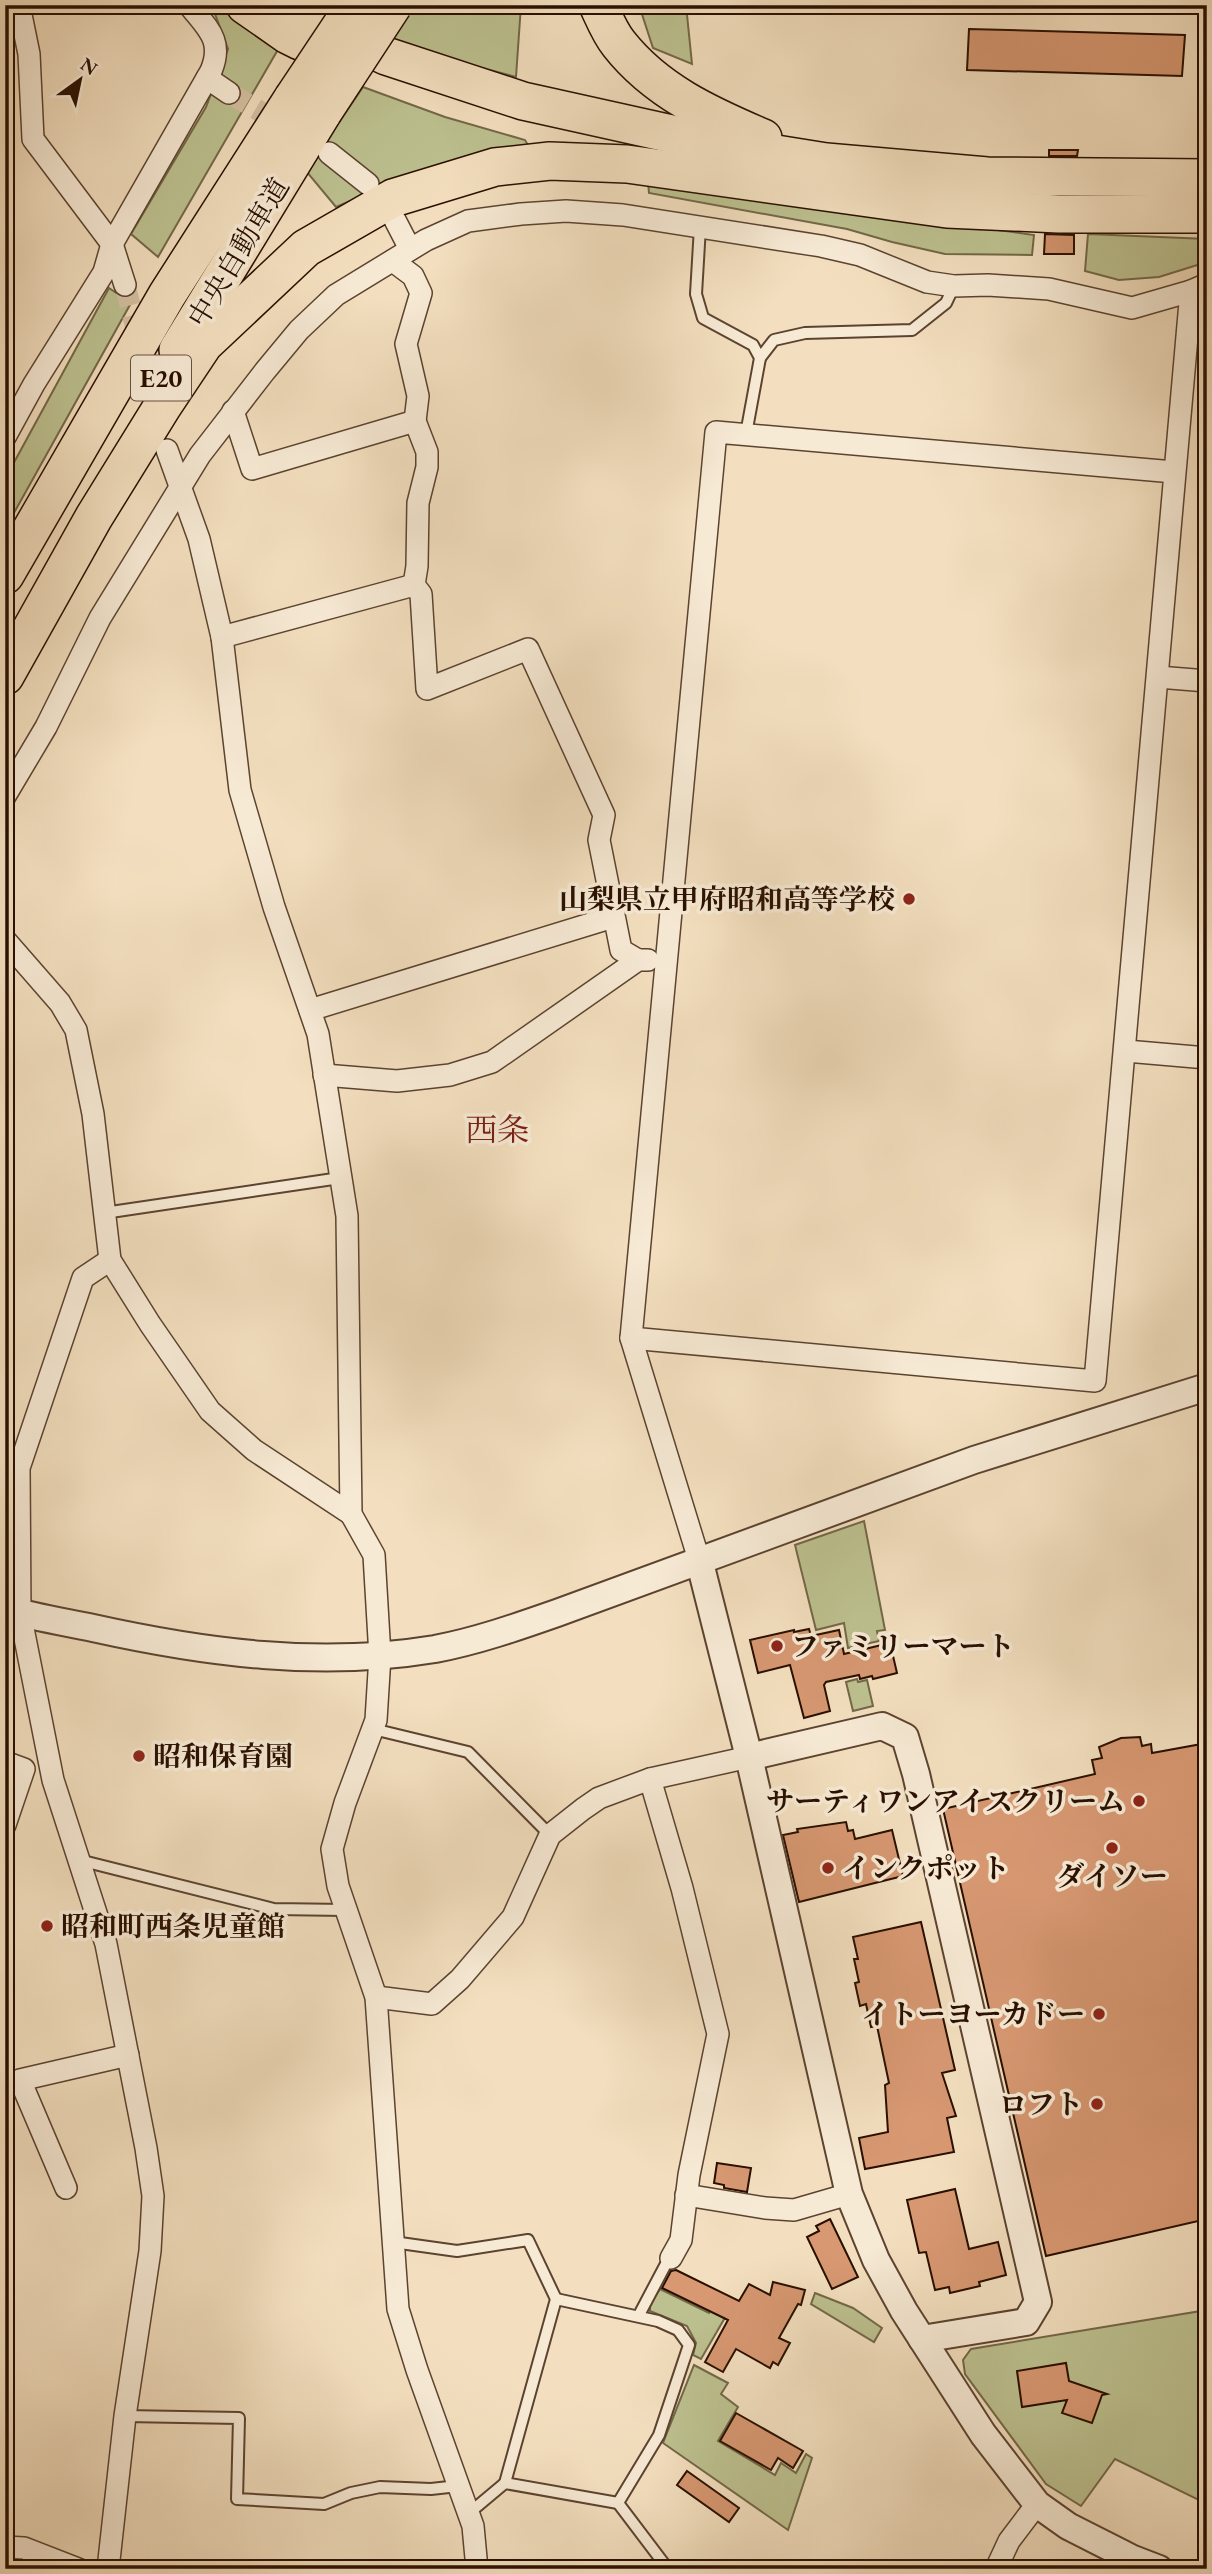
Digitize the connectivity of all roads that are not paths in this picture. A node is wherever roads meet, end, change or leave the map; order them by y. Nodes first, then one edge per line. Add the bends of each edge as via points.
1 (19, 5) edge
2 (189, 5) edge
3 (245, 5) edge
4 (281, 5) edge
5 (326, 5) edge
6 (355, 5) edge
7 (393, 5) edge
8 (598, 5) edge
9 (207, 78) junction
10 (229, 93) tunnel mouth
11 (297, 100) junction
12 (329, 153) dead end
13 (826, 162) junction
14 (1207, 178) edge
15 (368, 184) dead end
16 (880, 199) junction
17 (1207, 214) edge
18 (395, 220) dead end
19 (700, 227) junction
20 (111, 244) junction
21 (401, 255) junction
22 (125, 285) tunnel mouth
23 (954, 286) junction
24 (1199, 288) edge
25 (760, 358) junction
26 (233, 411) junction
27 (415, 421) junction
28 (746, 434) junction
29 (5, 437) edge
30 (167, 450) dead end
31 (1174, 472) junction
32 (182, 487) junction
33 (5, 575) edge
34 (414, 585) junction
35 (222, 637) junction
36 (5, 648) edge
37 (5, 676) edge
38 (1158, 677) junction
39 (1207, 681) edge
40 (5, 796) edge
41 (613, 918) junction
42 (5, 940) edge
43 (638, 960) junction
44 (665, 960) junction
45 (310, 1010) junction
46 (1125, 1051) junction
47 (1207, 1058) edge
48 (324, 1074) junction
49 (341, 1178) junction
50 (104, 1213) junction
51 (110, 1260) junction
52 (631, 1338) junction
53 (1207, 1387) edge
54 (12, 1482) edge
55 (351, 1514) junction
56 (700, 1563) junction
57 (13, 1611) edge
58 (380, 1656) junction
59 (373, 1729) junction
60 (749, 1757) junction
61 (5, 1762) edge
62 (650, 1779) junction
63 (5, 1825) edge
64 (550, 1835) junction
65 (79, 1860) junction
66 (346, 1910) junction
67 (376, 1997) junction
68 (128, 2055) junction
69 (66, 2188) dead end
70 (849, 2194) junction
71 (686, 2195) junction
72 (393, 2242) junction
73 (671, 2258) joint
74 (556, 2299) junction
75 (639, 2315) junction
76 (922, 2339) junction
77 (125, 2416) junction
78 (505, 2483) junction
79 (458, 2486) junction
80 (618, 2503) junction
81 (1037, 2504) junction
82 (468, 2514) junction
83 (5, 2547) edge
84 (78, 2569) edge
85 (108, 2569) edge
86 (477, 2569) edge
87 (668, 2569) edge
88 (996, 2569) edge
89 (1159, 2569) edge

1 - 20 street via 29,54 33,139
2 - 9 street via 213,33 216,61
3 - 16 highway via 288,35 377,76 494,113
4 - 13 highway via 386,56 523,102 726,146
5 - 11 highway
6 - 11 highway, 中央自動車道 / E20, bridge
7 - 11 highway, 中央自動車道 / E20, bridge
8 - 13 highway via 617,42 644,72 673,94 720,120
9 - 10 street
9 - 20 street
11 - 33 highway, 中央自動車道 / E20 via 199,219 166,295
11 - 36 highway, 中央自動車道 / E20 via 122,441
12 - 15 street
13 - 14 highway via 987,176
16 - 17 highway via 961,210
16 - 37 highway via 627,164 550,161 495,167 393,198 306,248 204,344 94,517
18 - 21 street
19 - 21 street via 623,215 521,214 468,221
19 - 23 street via 860,255 927,282
19 - 25 lane via 696,294 703,318 752,345
20 - 22 street
20 - 29 street via 104,272
21 - 26 street via 336,295 308,321
21 - 27 street via 421,293 406,344 418,396
23 - 24 street via 1049,289 1132,308
23 - 25 lane via 946,303 912,330 805,333 774,341
24 - 31 street
25 - 28 lane
26 - 27 street via 252,469
26 - 32 street
27 - 34 street via 427,452 427,467 418,503
28 - 31 street
28 - 44 street via 716,432
30 - 32 street
31 - 38 street
32 - 35 street
32 - 40 street via 100,618 46,727
34 - 35 street
34 - 41 street via 421,594 427,689 528,649 604,815 599,840
35 - 45 street via 240,790
38 - 39 street
38 - 46 street
41 - 43 street via 621,950
41 - 45 street
42 - 50 street via 60,1003 76,1030 93,1114
43 - 44 street
43 - 48 street via 492,1062 450,1075 397,1081
44 - 52 street
45 - 48 street
46 - 47 street
46 - 52 street via 1095,1381
48 - 49 street
49 - 50 lane
49 - 55 street via 347,1216
50 - 51 street
51 - 54 street via 83,1278
51 - 55 street via 210,1411 254,1450
52 - 56 street
53 - 56 street via 974,1460
54 - 57 street
55 - 58 street via 374,1555
56 - 58 street via 497,1634
56 - 60 street
57 - 58 street via 240,1655
57 - 65 street via 53,1780
58 - 59 street
59 - 64 lane via 468,1752
59 - 66 street via 332,1849
60 - 62 street
60 - 70 street
60 - 76 street via 882,1726 905,1737 916,1774 1038,2302 1027,2322
61 - 63 street via 24,1769
62 - 64 street via 599,1798
62 - 71 street via 718,2034
64 - 67 street via 513,1917 460,1979 432,2004
65 - 66 lane via 274,1909
65 - 68 street via 106,1944
66 - 67 street
67 - 72 street
68 - 69 street via 20,2080
68 - 77 street via 153,2196 150,2251
70 - 71 street via 794,2210
70 - 76 street via 876,2260
71 - 73 street via 681,2240
72 - 74 lane via 457,2251 528,2240
72 - 79 street via 398,2309
73 - 75 lane
74 - 75 lane
74 - 78 lane
75 - 80 lane via 678,2330 689,2345 659,2435
76 - 81 street via 983,2434
77 - 79 lane via 239,2418 237,2499 324,2504 380,2487
77 - 85 street
78 - 80 lane
78 - 82 lane
79 - 82 street
80 - 87 lane
81 - 88 street via 1009,2541
81 - 89 street via 1068,2526
82 - 86 street
83 - 84 street via 24,2548

